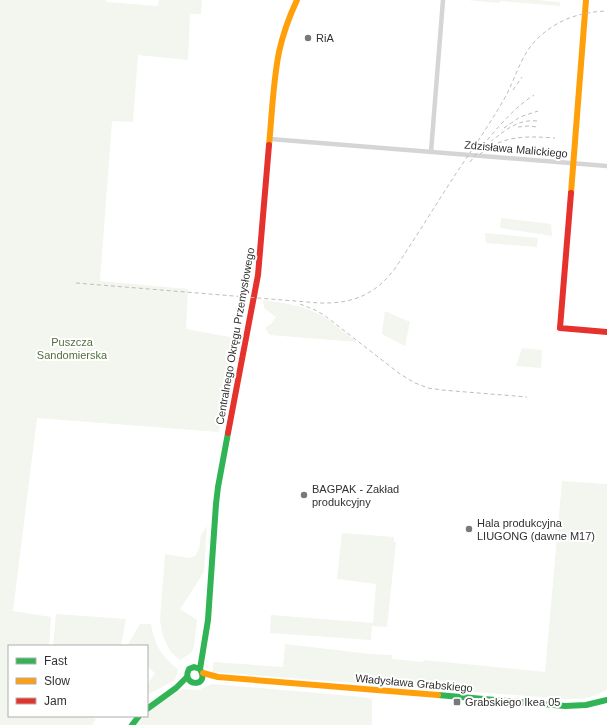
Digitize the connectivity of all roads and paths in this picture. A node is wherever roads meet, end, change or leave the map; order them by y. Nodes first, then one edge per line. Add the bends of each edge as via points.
1 (297, 0) edge
2 (443, 0) edge
3 (586, 0) edge
4 (270, 139) junction
5 (431, 152) junction
6 (573, 163) junction
7 (607, 166) edge
8 (607, 332) edge
9 (200, 672) junction
10 (188, 680) junction
11 (607, 700) edge
12 (148, 708) edge
13 (139, 717) edge
14 (132, 725) edge

1 - 4 street, Centralnego Okręgu Przemysłowego via 278,56
2 - 5 street
3 - 6 street
4 - 5 street, Zdzisława Malickiego
4 - 9 street, Centralnego Okręgu Przemysłowego via 258,275 218,487 208,621
5 - 6 street, Zdzisława Malickiego
6 - 7 street
6 - 8 street, Zdzisława Malickiego via 560,328
9 - 10 street via 200,682
9 - 10 street via 190,668 187,673
9 - 11 street, Władysława Grabskiego via 218,677 562,706 584,706
10 - 12 street
13 - 14 street

